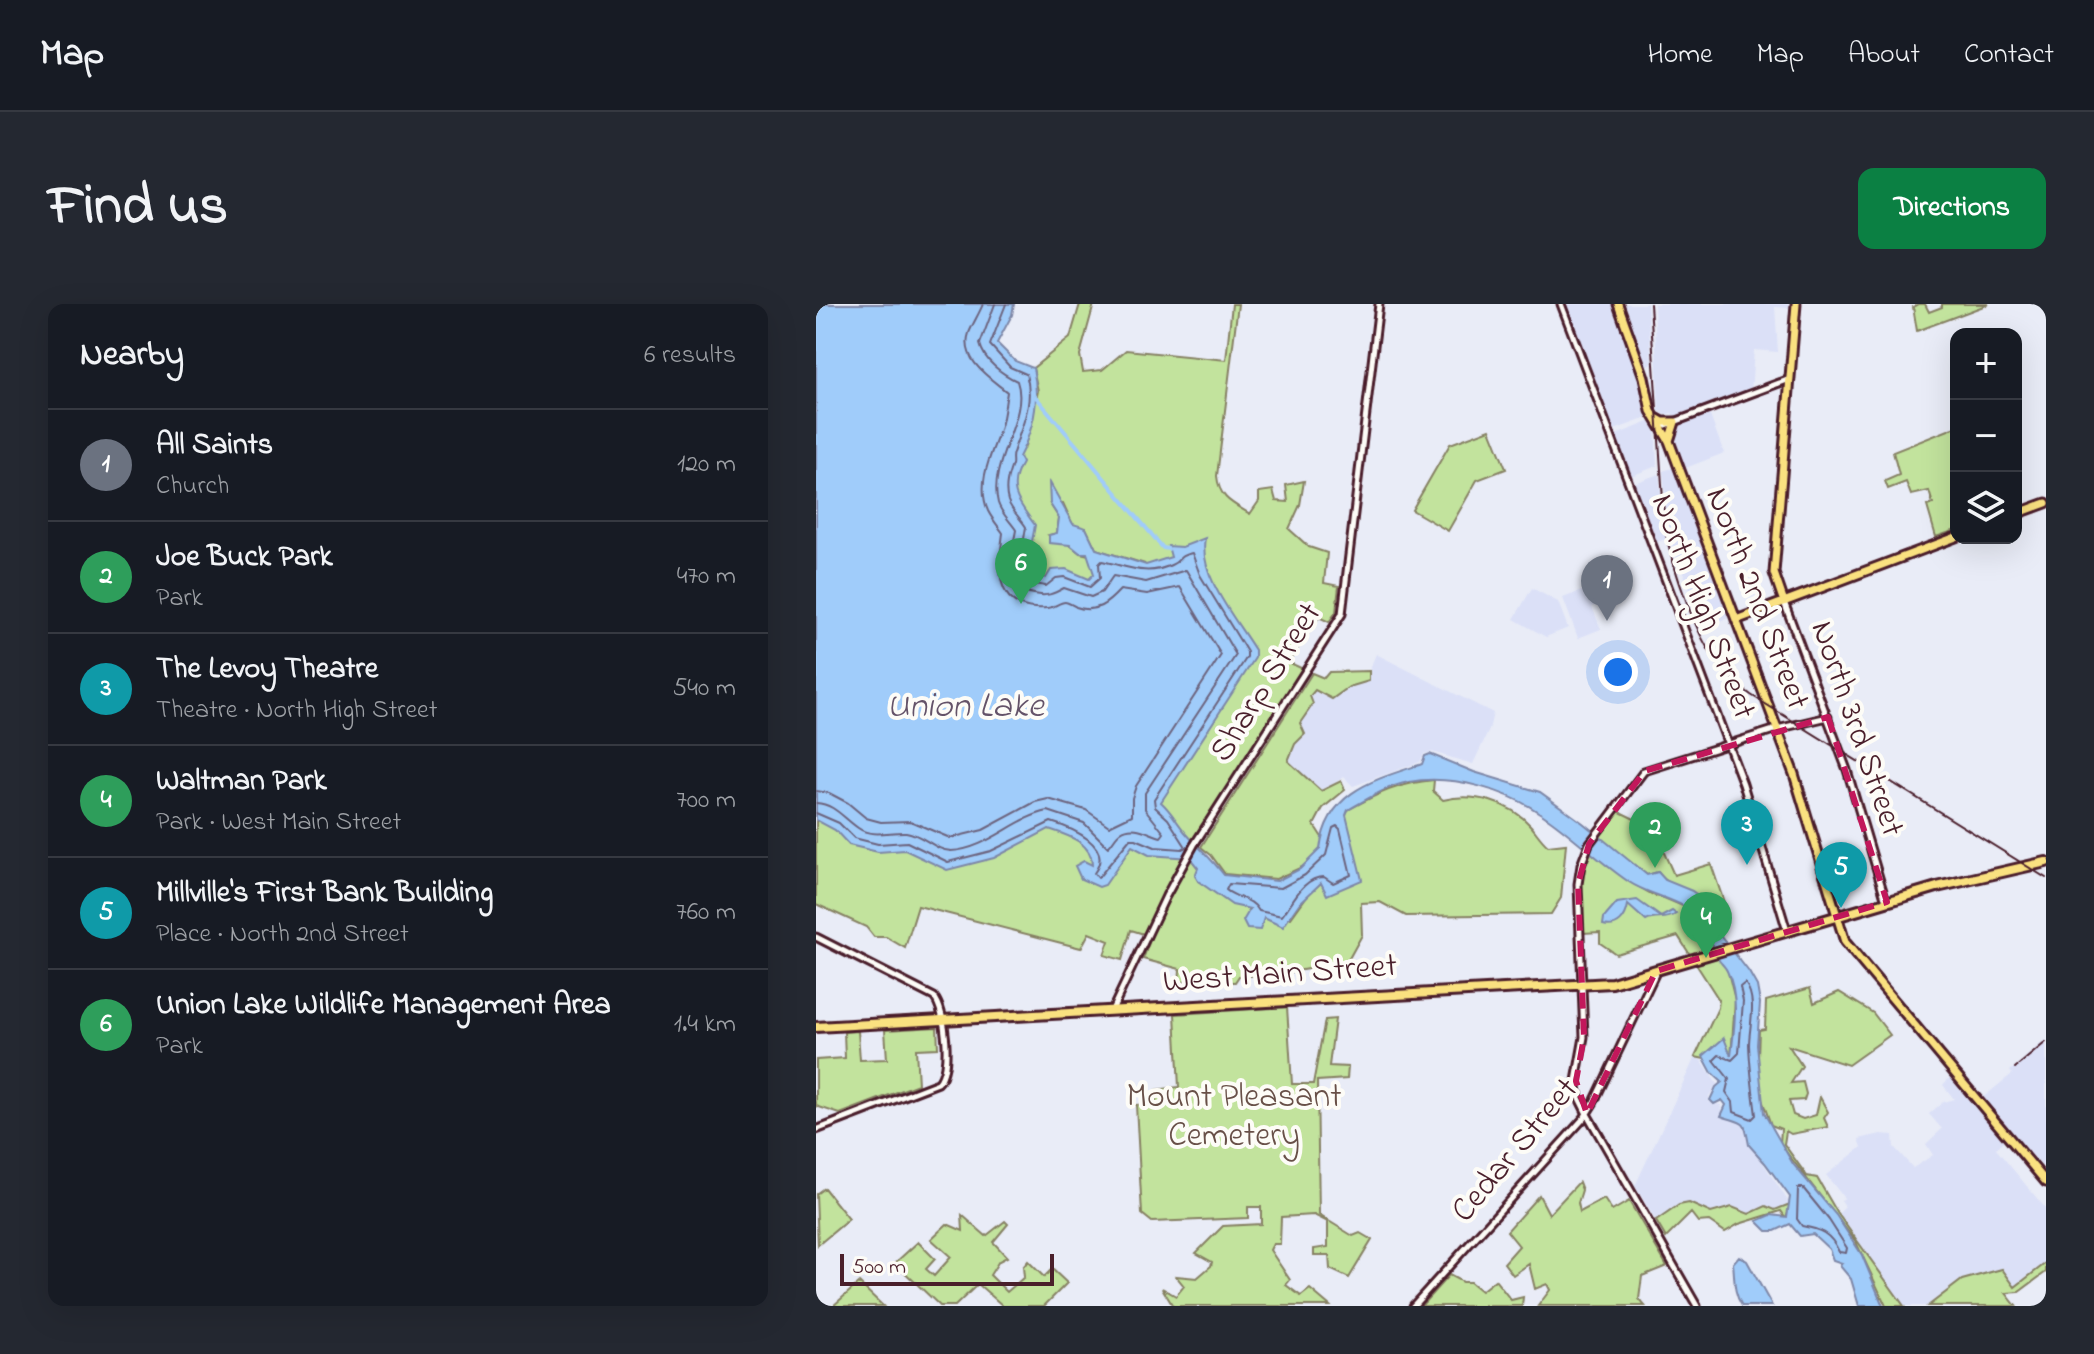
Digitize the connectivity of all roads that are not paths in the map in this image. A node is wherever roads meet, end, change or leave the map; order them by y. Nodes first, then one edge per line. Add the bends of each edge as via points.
1 (1379, 304) edge
2 (1561, 304) edge
3 (1618, 304) edge
4 (1796, 304) edge
5 (1790, 379) junction
6 (1654, 418) junction
7 (1675, 422) junction
8 (1661, 427) junction
9 (1669, 443) junction
10 (2046, 503) edge
11 (2022, 512) edge
12 (1950, 539) edge
13 (1784, 602) junction
14 (1736, 620) junction
15 (1828, 717) junction
16 (1777, 729) junction
17 (1728, 745) junction
18 (2046, 862) edge
19 (1887, 902) junction
20 (1837, 917) junction
21 (1787, 932) junction
22 (816, 937) edge
23 (1656, 971) junction
24 (1582, 984) junction
25 (1111, 1012) junction
26 (943, 1020) junction
27 (816, 1027) edge
28 (1587, 1114) junction
29 (816, 1130) edge
30 (2046, 1182) edge
31 (1413, 1306) edge
32 (1697, 1306) edge

1 - 25 street, Sharp Street via 1342,614 1194,845
2 - 17 street, North High Street
3 - 6 main road, North 2nd Street
4 - 5 main road
5 - 7 street
5 - 13 main road, North 3rd Street via 1774,573
6 - 7 main road
6 - 8 main road, North 2nd Street
7 - 8 street
7 - 9 main road
8 - 9 main road, North 2nd Street
9 - 14 main road, North 2nd Street
10 - 11 main road
12 - 13 main road
13 - 14 main road
13 - 15 street, North 3rd Street
14 - 16 main road, North 2nd Street
15 - 16 street
15 - 19 street, North 3rd Street
16 - 17 street
16 - 20 main road, North 2nd Street
17 - 21 street, North High Street
17 - 24 street via 1642,774 1586,850 1578,884
18 - 19 highway, West Main Street
19 - 20 highway, West Main Street
20 - 21 highway, West Main Street
20 - 30 main road, North 2nd Street via 1847,945
21 - 23 highway, West Main Street
22 - 26 street via 929,993 939,1003
23 - 24 highway, West Main Street via 1617,982
23 - 28 street, Cedar Street
24 - 25 highway, West Main Street
24 - 28 street via 1584,1043 1577,1085
25 - 26 highway, West Main Street
26 - 27 highway, West Main Street
26 - 29 street via 945,1070 938,1083
28 - 31 street, Cedar Street
28 - 32 street

